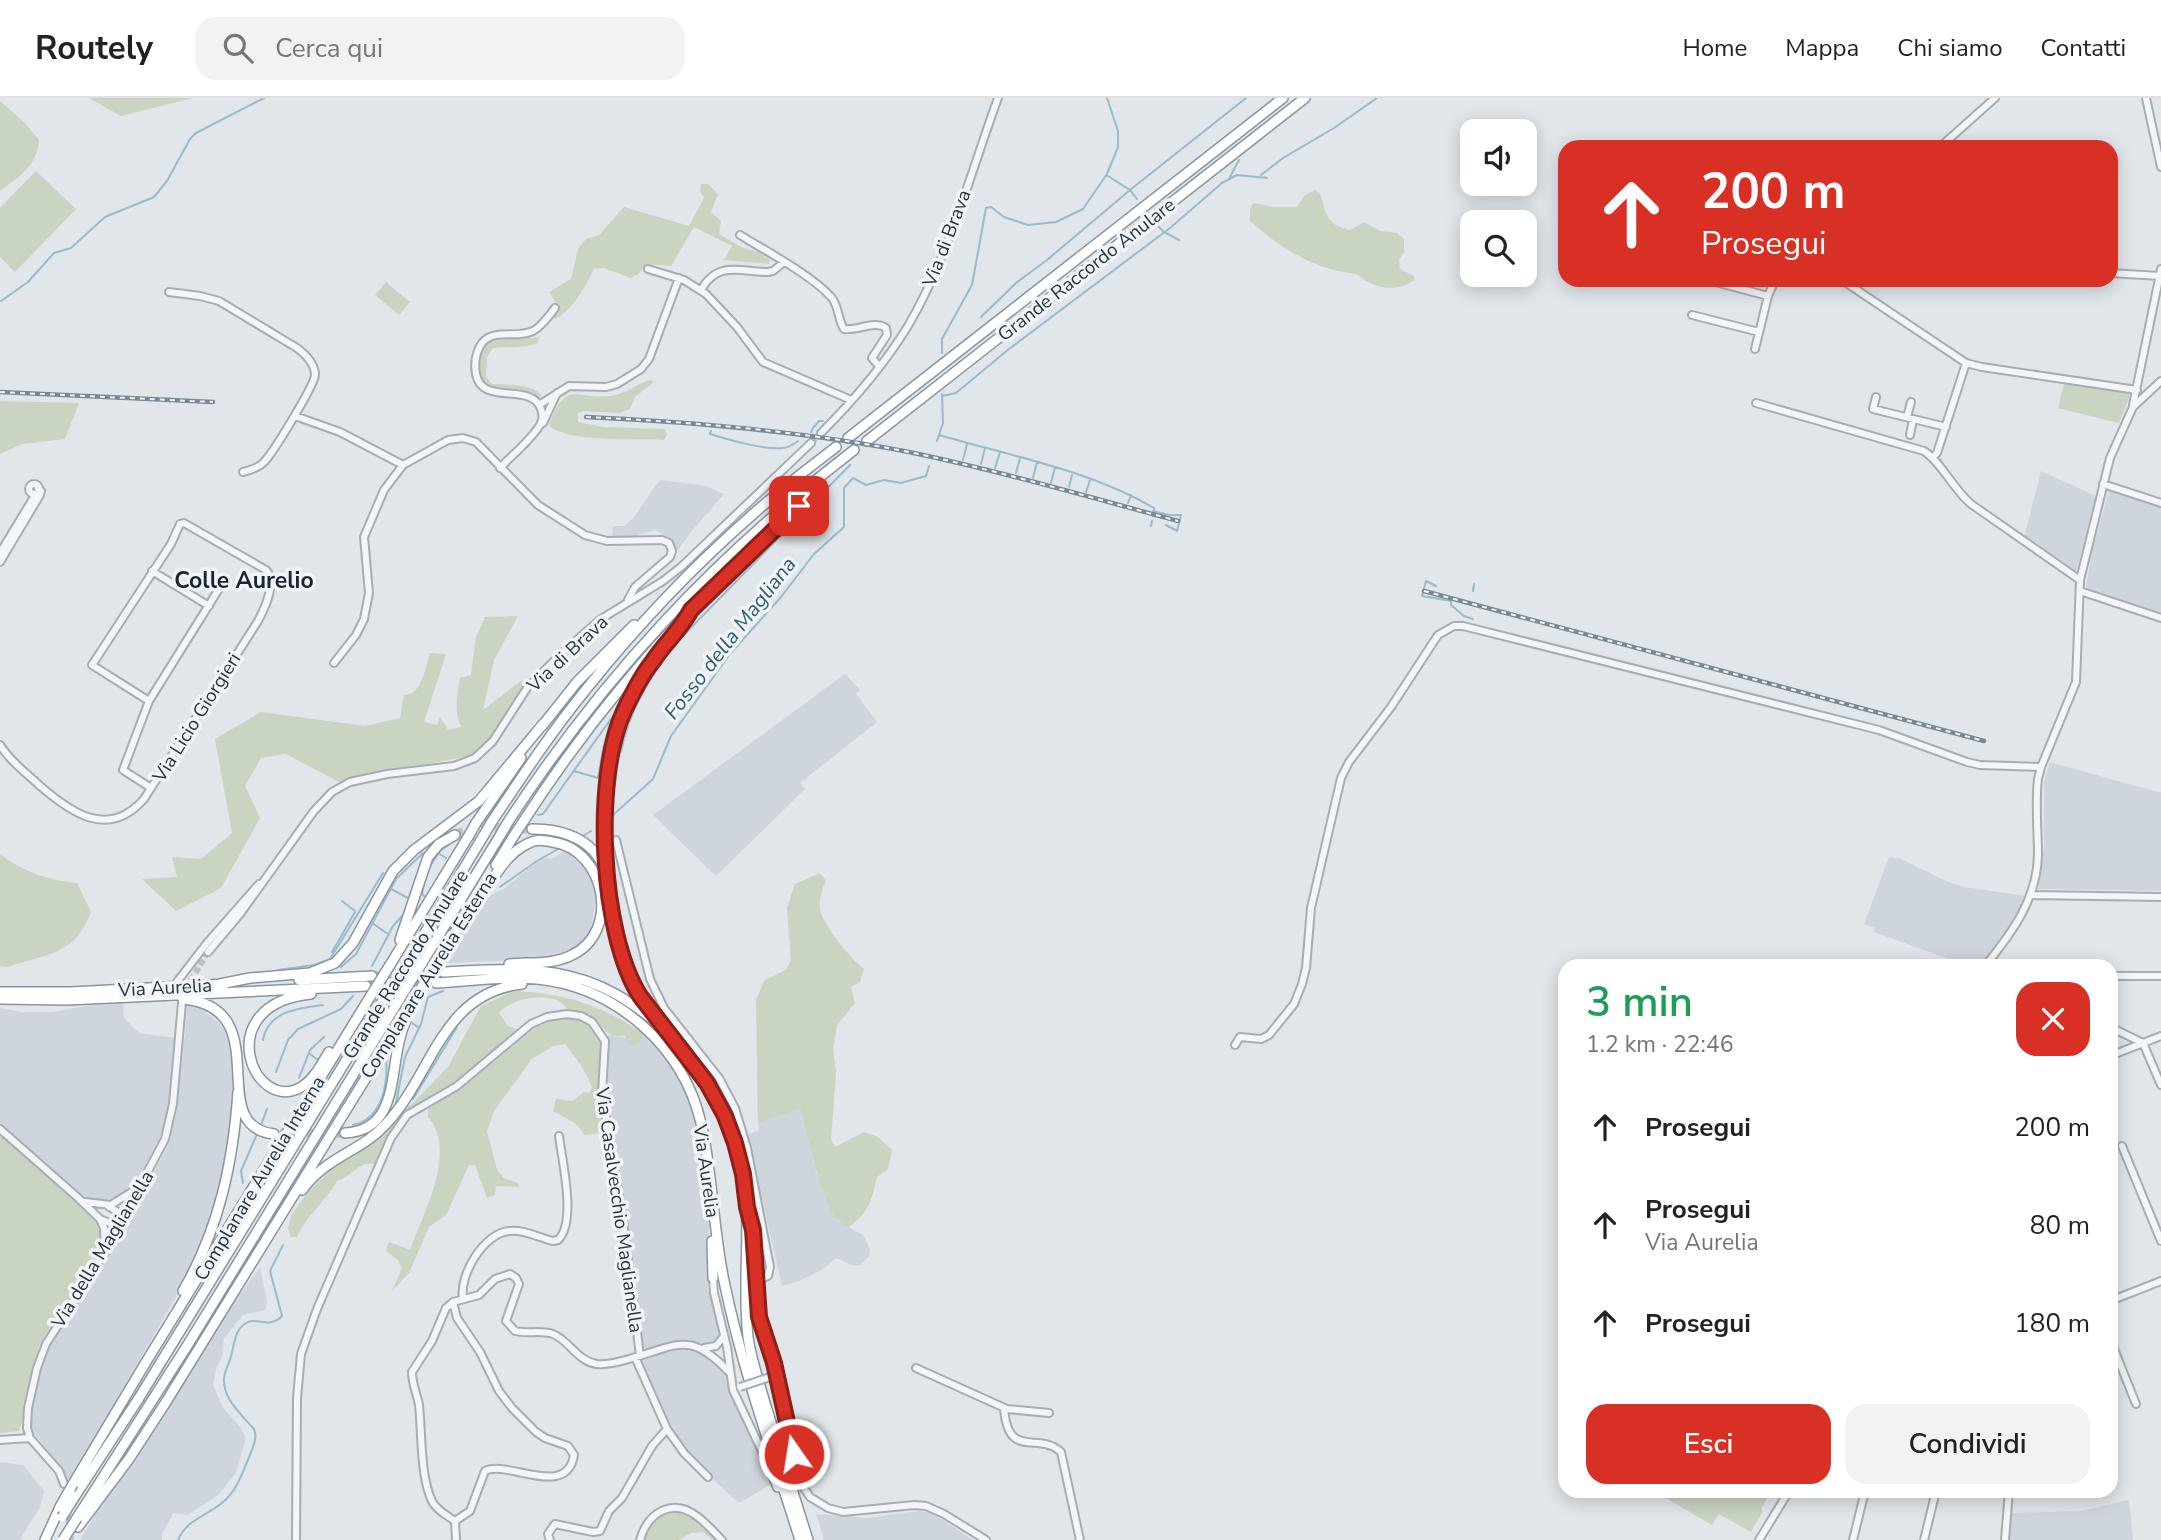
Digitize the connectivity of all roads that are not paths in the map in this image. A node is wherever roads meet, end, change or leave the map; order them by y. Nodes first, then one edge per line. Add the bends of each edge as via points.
1 (998, 98) edge
2 (1283, 98) edge
3 (1305, 98) edge
4 (1995, 98) edge
5 (2146, 98) edge
6 (1948, 140) edge
7 (2161, 167) edge
8 (740, 234) dead end
9 (784, 262) junction
10 (648, 269) dead end
11 (2118, 272) edge
12 (2160, 273) edge
13 (678, 278) junction
14 (1734, 287) edge
15 (1772, 287) edge
16 (1852, 287) edge
17 (701, 290) junction
18 (169, 292) dead end
19 (1768, 296) junction
20 (555, 308) dead end
21 (1692, 315) dead end
22 (1759, 332) junction
23 (1755, 349) dead end
24 (1966, 363) junction
25 (879, 366) junction
26 (2161, 381) edge
27 (2137, 390) junction
28 (557, 393) junction
29 (1876, 397) dead end
30 (851, 400) junction
31 (1911, 402) dead end
32 (1756, 403) dead end
33 (539, 405) junction
34 (2133, 407) junction
35 (295, 416) junction
36 (1910, 418) junction
37 (539, 426) junction
38 (1946, 427) junction
39 (821, 433) tunnel mouth
40 (1910, 435) dead end
41 (848, 438) dead end
42 (867, 441) dead end
43 (811, 443) tunnel mouth
44 (836, 447) dead end
45 (851, 453) joint
46 (1932, 458) junction
47 (407, 463) junction
48 (500, 468) junction
49 (243, 472) dead end
50 (2103, 484) junction
51 (2161, 503) edge
52 (23, 519) junction
53 (7, 545) junction
54 (0, 553) edge
55 (0, 562) edge
56 (152, 571) junction
57 (2080, 580) junction
58 (222, 584) dead end
59 (2080, 592) junction
60 (667, 597) junction
61 (628, 600) junction
62 (209, 607) junction
63 (691, 610) junction
64 (2161, 618) edge
65 (334, 663) dead end
66 (149, 701) junction
67 (544, 723) junction
68 (2, 749) edge
69 (2041, 767) junction
70 (151, 788) junction
71 (532, 829) tunnel mouth
72 (456, 835) tunnel mouth
73 (617, 840) dead end
74 (266, 878) junction
75 (608, 878) junction
76 (2031, 895) junction
77 (2161, 897) edge
78 (465, 916) junction
79 (208, 952) tunnel mouth
80 (1992, 959) edge
81 (393, 961) junction
82 (464, 971) junction
83 (443, 972) tunnel mouth
84 (372, 976) tunnel mouth
85 (2118, 976) edge
86 (2161, 976) edge
87 (436, 983) tunnel mouth
88 (220, 984) junction
89 (0, 986) edge
90 (354, 986) junction
91 (366, 986) tunnel mouth
92 (173, 987) junction
93 (0, 992) edge
94 (37, 993) junction
95 (122, 997) junction
96 (415, 998) junction
97 (0, 1001) edge
98 (182, 1003) dead end
99 (364, 1006) junction
100 (618, 1007) junction
101 (2118, 1031) edge
102 (2161, 1036) edge
103 (2143, 1043) junction
104 (1236, 1045) dead end
105 (2118, 1053) edge
106 (686, 1055) junction
107 (2161, 1085) edge
108 (238, 1092) junction
109 (0, 1129) edge
110 (345, 1133) tunnel mouth
111 (270, 1134) tunnel mouth
112 (559, 1136) dead end
113 (2122, 1146) dead end
114 (141, 1185) junction
115 (83, 1202) junction
116 (108, 1205) junction
117 (747, 1207) junction
118 (713, 1214) junction
119 (100, 1219) junction
120 (122, 1223) junction
121 (2161, 1241) edge
122 (105, 1252) junction
123 (713, 1278) joint
124 (756, 1281) junction
125 (2161, 1281) edge
126 (2118, 1296) edge
127 (463, 1298) junction
128 (453, 1301) junction
129 (228, 1302) junction
130 (724, 1336) junction
131 (701, 1348) junction
132 (637, 1356) junction
133 (2118, 1359) edge
134 (146, 1362) junction
135 (916, 1368) dead end
136 (730, 1373) junction
137 (773, 1376) junction
138 (737, 1388) junction
139 (2136, 1404) dead end
140 (1004, 1408) junction
141 (1049, 1413) dead end
142 (667, 1429) junction
143 (30, 1438) junction
144 (0, 1440) edge
145 (768, 1464) joint
146 (708, 1478) dead end
147 (69, 1484) junction
148 (1785, 1498) edge
149 (1863, 1498) edge
150 (1934, 1498) edge
151 (2009, 1498) edge
152 (61, 1512) junction
153 (455, 1521) junction
154 (78, 1522) junction
155 (799, 1537) edge
156 (45, 1540) edge
157 (64, 1540) edge
158 (296, 1540) edge
159 (456, 1540) edge
160 (550, 1540) edge
161 (640, 1540) edge
162 (722, 1540) edge
163 (808, 1540) edge
164 (986, 1540) edge
165 (1080, 1540) edge
166 (1759, 1540) edge
167 (1853, 1540) edge
168 (1924, 1540) edge
169 (2006, 1540) edge

1 - 25 street, Via di Brava via 934,272 908,325
2 - 41 highway, Grande Raccordo Anulare
3 - 42 highway, Grande Raccordo Anulare
4 - 6 street
5 - 7 street
8 - 9 street
9 - 17 street via 770,272 722,270
9 - 25 street via 831,298 846,330 879,324 886,328 887,335 872,358
10 - 13 street
11 - 12 street
12 - 27 street
13 - 17 street
13 - 28 street via 644,366 613,386 569,386
14 - 19 street
15 - 19 street
16 - 24 street
17 - 30 street via 763,362
18 - 35 street via 219,302 304,354 315,375
19 - 22 street
20 - 33 street via 532,331 486,339 475,360 477,377 486,389 524,396
21 - 22 street
22 - 23 street
24 - 27 street
24 - 38 street
25 - 30 street, Via di Brava
26 - 34 street
27 - 34 street
28 - 33 street
28 - 37 street
29 - 36 street via 1874,409
30 - 39 street, Via di Brava
31 - 36 street
32 - 46 street via 1912,447
33 - 37 street via 543,416
34 - 50 street
35 - 47 street
35 - 49 street via 266,461
36 - 38 street
36 - 40 street
37 - 48 street
38 - 46 street
43 - 61 street, Via di Brava via 681,567
44 - 60 highway, Grande Raccordo Anulare via 727,538
45 - 63 highway, Complanare Aurelia Esterna
45 - 154 highway, Grande Raccordo Anulare, bridge via 749,537 667,617 585,712 508,822
46 - 57 street via 1971,504
47 - 48 street via 448,440 463,438 476,442
47 - 65 street via 379,499 365,534 369,593 364,619
48 - 61 street via 538,505 590,537 669,543 670,557 635,587
50 - 51 street
50 - 57 street
52 - 52 street via 33,494 38,488 41,493
52 - 53 street
53 - 54 street
53 - 55 street
56 - 62 street
56 - 66 street via 92,665
56 - 70 street, Via Licio Giorgieri via 182,523 266,570 270,581 258,621
57 - 59 street
58 - 62 street
59 - 64 street
59 - 69 street via 2075,684
60 - 67 highway, Complanare Aurelia Interna via 612,646
60 - 152 highway, Grande Raccordo Anulare, bridge via 583,692 491,823 145,1388
61 - 74 street, Via di Brava via 590,628 527,688 493,741 475,758 454,766 387,774 340,786 314,811
62 - 66 street
63 - 75 highway via 650,664 616,730 604,798
63 - 78 highway, Complanare Aurelia Esterna, bridge via 602,710 557,770
66 - 70 street via 123,770
67 - 81 highway, Complanare Aurelia Interna, bridge
67 - 88 highway via 479,801 396,867 353,943 335,963 310,973
68 - 70 street, Via Licio Giorgieri via 61,803 89,818 126,813
69 - 76 street via 2037,864
69 - 104 street via 1967,762 1879,730 1454,626 1438,635 1341,778 1311,908 1306,968 1294,1004 1269,1035 1240,1037
71 - 75 highway via 561,831 585,842
72 - 81 highway via 428,857
73 - 124 street via 653,986 670,1018 719,1078 740,1122 770,1265 769,1275
74 - 79 street, Via di Brava
74 - 92 street
75 - 106 highway via 632,983
76 - 77 street
76 - 80 street
78 - 82 highway via 515,851 537,840 579,851 594,870 600,897 598,924 587,945 558,960
78 - 96 highway, Complanare Aurelia Esterna, bridge
81 - 99 highway, Complanare Aurelia Interna, bridge
82 - 83 highway, Via Aurelia
82 - 106 highway, Via Aurelia via 532,970 591,982 641,1010
84 - 88 highway, Via Aurelia
85 - 86 street
87 - 100 highway, Via Aurelia via 537,979 582,989
88 - 92 highway, Via Aurelia
89 - 94 highway
90 - 91 highway, Via Aurelia
90 - 95 highway, Via Aurelia
90 - 99 highway via 292,997 265,1010 249,1035 257,1074 265,1084 282,1091 305,1084
92 - 94 highway, Via Aurelia
93 - 94 highway, Via Aurelia
95 - 97 highway, Via Aurelia
95 - 108 highway via 191,1000 217,1011 236,1043
96 - 110 highway via 397,1043 386,1108 369,1126
96 - 129 highway, Complanare Aurelia Esterna
98 - 114 street, Via della Maglianella via 170,1122
99 - 134 highway, Complanare Aurelia Interna
100 - 118 highway, Via Aurelia via 658,1041 689,1088 704,1136
100 - 129 highway via 533,984 502,987 475,1000 455,1019 385,1125 328,1163 307,1184 244,1285
101 - 103 street
102 - 103 street
103 - 105 street
103 - 107 street
106 - 117 highway, Via Aurelia via 709,1086 732,1132
108 - 111 highway via 249,1122
108 - 134 highway via 231,1159 218,1215
109 - 115 street
112 - 127 street via 568,1215 564,1233 553,1241 512,1230 494,1236 464,1276
113 - 121 street
114 - 116 street
114 - 120 street, Via della Maglianella
115 - 116 street
115 - 119 street
116 - 120 street
117 - 124 highway via 754,1235
117 - 163 highway, Via Aurelia via 750,1348
118 - 123 highway
118 - 155 highway, Via Aurelia via 733,1322
119 - 120 street
119 - 122 street
120 - 122 street, Via della Maglianella
122 - 143 street, Via della Maglianella via 45,1347 27,1416
123 - 130 street
124 - 137 street
125 - 126 street
127 - 128 street, Via Casalvecchio Maglianella
127 - 132 street, Via Casalvecchio Maglianella via 478,1295 499,1277 512,1275 519,1284 505,1320 512,1330 553,1335 594,1363 610,1364
128 - 153 street via 412,1378 430,1496 438,1509
128 - 153 street via 457,1318 512,1408 536,1432 568,1446 574,1455 568,1470 553,1476 490,1468 482,1475 470,1511
129 - 154 highway, Complanare Aurelia Esterna via 136,1449
130 - 131 street via 715,1347
130 - 136 street
131 - 132 street, Via Casalvecchio Maglianella via 681,1344
131 - 136 street
132 - 142 street
132 - 158 street, Via Casalvecchio Maglianella via 621,1208 602,1094 605,1041 598,1028 581,1016 547,1017 525,1028 457,1086 407,1115 391,1138 301,1354
133 - 139 street
134 - 147 highway, Complanare Aurelia Interna
135 - 140 street
136 - 138 street
137 - 138 street, bridge
137 - 164 street via 803,1485 820,1505 844,1512 926,1506
138 - 145 street
140 - 141 street
140 - 165 street via 1015,1438 1059,1450
142 - 146 street
142 - 160 street via 600,1531 555,1524 548,1534
143 - 144 street
143 - 147 street
145 - 155 highway
147 - 152 highway, Complanare Aurelia Interna, bridge
148 - 166 street
149 - 167 street
150 - 168 street
151 - 169 street
152 - 156 highway, Grande Raccordo Anulare
153 - 159 street
154 - 157 highway, Complanare Aurelia Esterna, bridge
161 - 162 street via 653,1516 673,1507 697,1516

